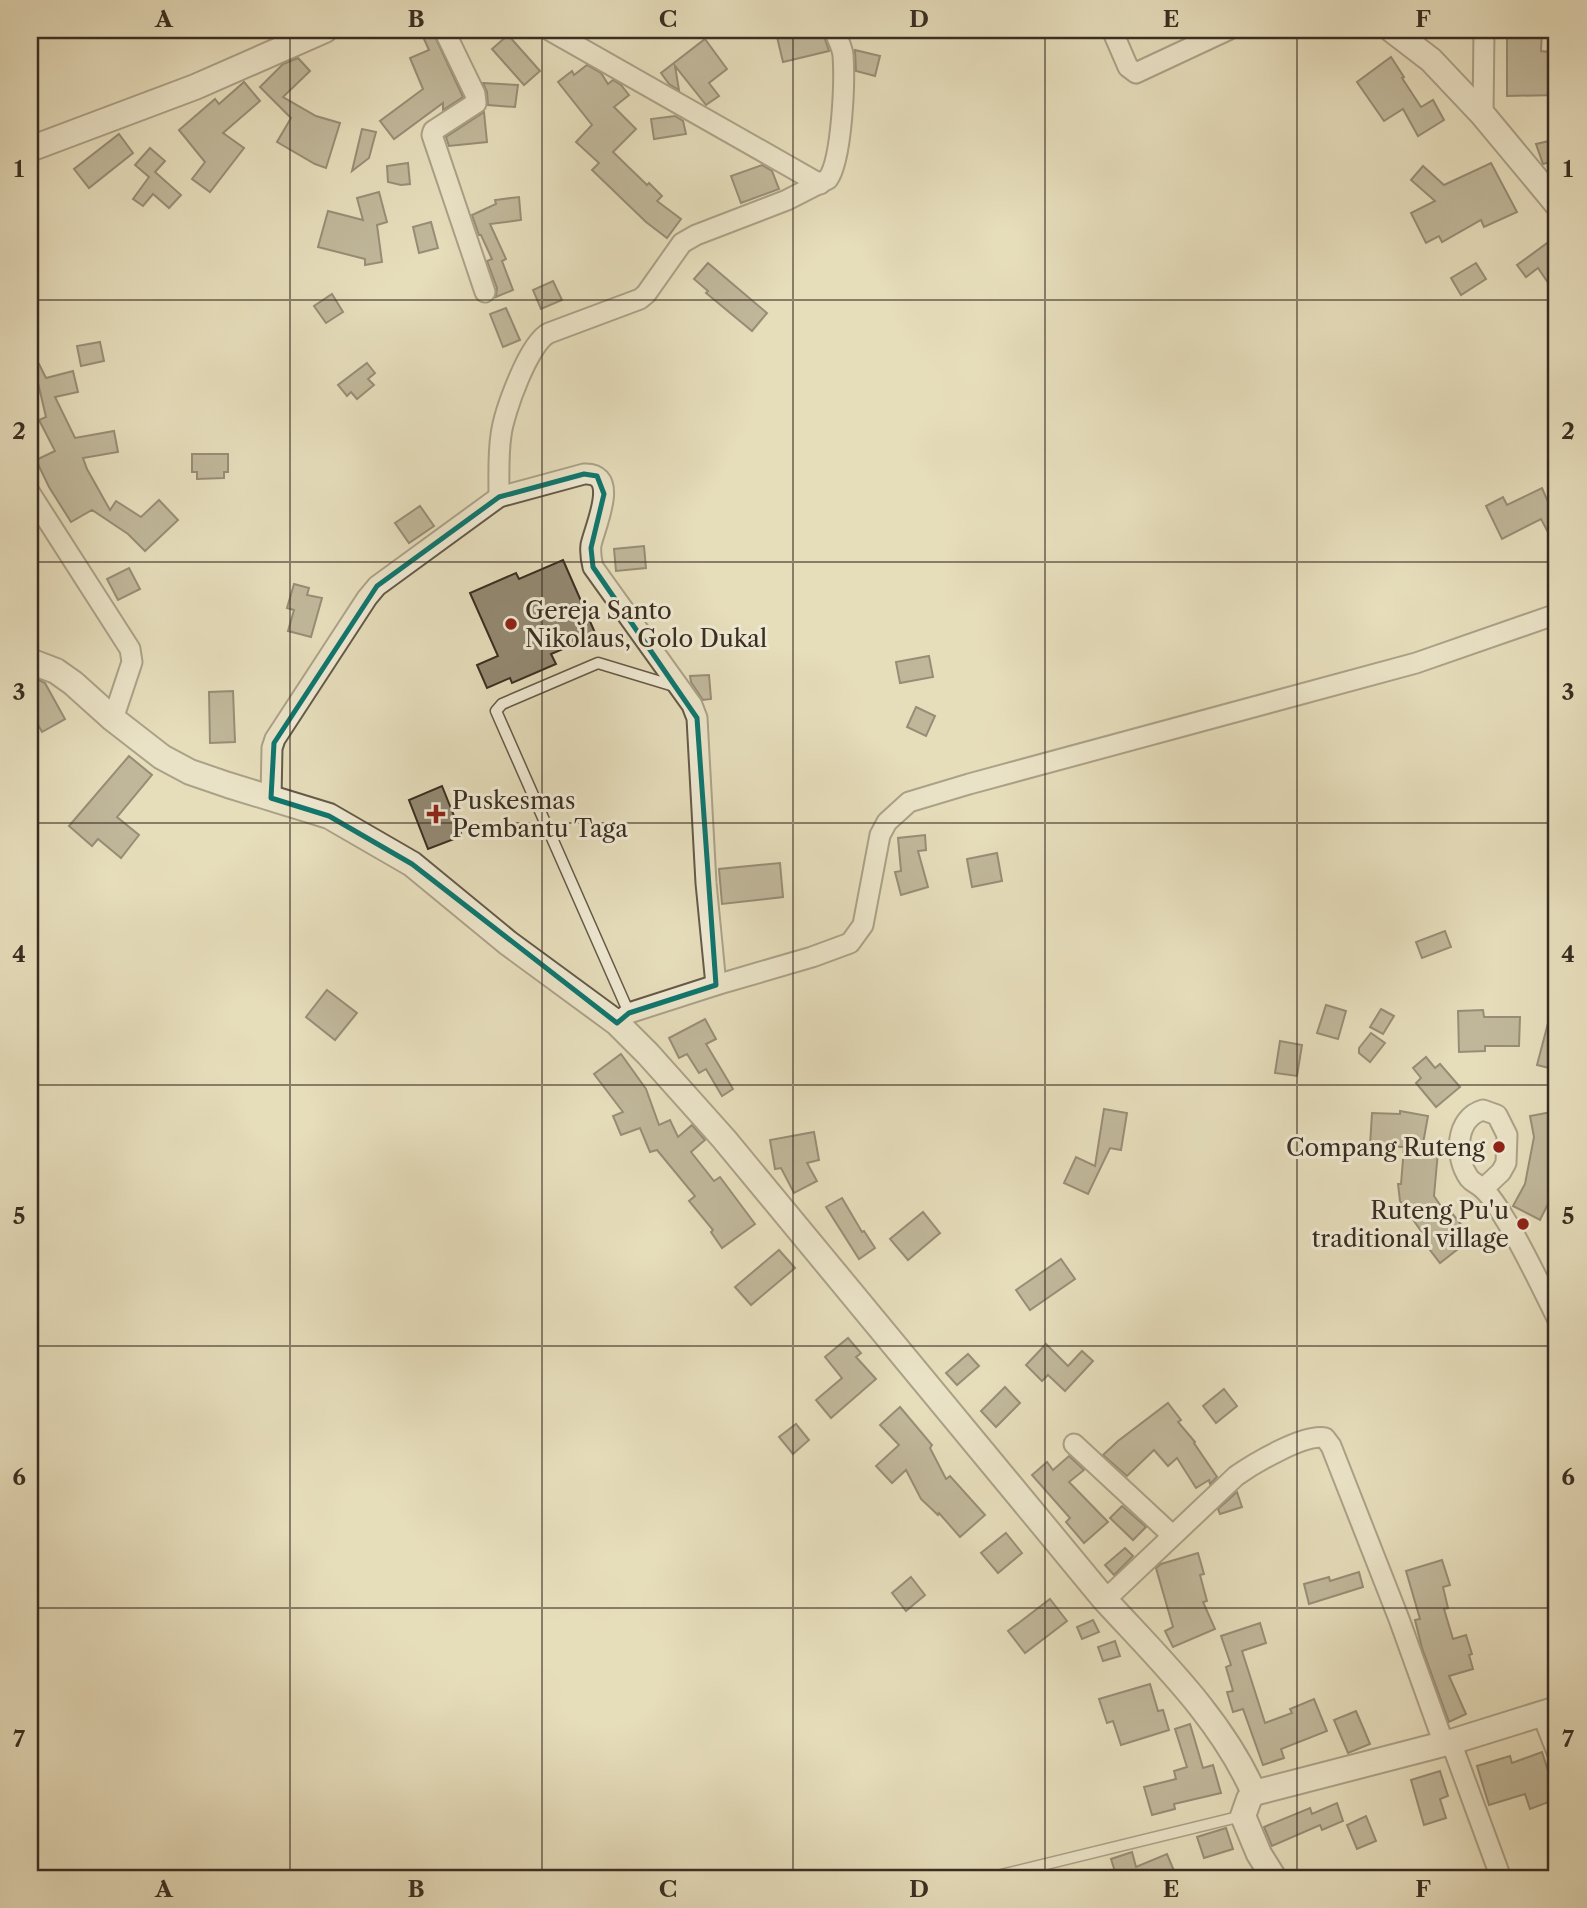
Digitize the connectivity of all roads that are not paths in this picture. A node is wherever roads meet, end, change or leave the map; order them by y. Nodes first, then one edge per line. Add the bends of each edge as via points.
1 (325, 30) edge
2 (443, 30) edge
3 (549, 30) edge
4 (834, 30) edge
5 (1112, 30) edge
6 (1228, 30) edge
7 (1392, 30) edge
8 (1484, 30) edge
9 (1483, 115) junction
10 (30, 149) edge
11 (820, 184) junction
12 (1557, 204) edge
13 (485, 292) dead end
14 (30, 493) edge
15 (499, 496) junction
16 (1557, 614) edge
17 (30, 661) edge
18 (679, 688) junction
19 (113, 719) junction
20 (271, 798) junction
21 (716, 985) junction
22 (623, 1018) junction
23 (1483, 1189) dead end
24 (1557, 1318) edge
25 (1074, 1444) dead end
26 (1172, 1535) junction
27 (1105, 1600) junction
28 (1550, 1711) edge
29 (1448, 1743) junction
30 (1557, 1752) edge
31 (1254, 1793) junction
32 (1243, 1816) junction
33 (1001, 1875) dead end
34 (1274, 1878) edge
35 (1501, 1878) edge

1 - 10 street via 195,87
2 - 13 street via 476,103 432,135
3 - 11 street
4 - 11 street via 843,53 842,107 833,168
5 - 6 street via 1128,67 1136,73
7 - 9 street via 1432,60
8 - 9 street
9 - 12 street
11 - 15 street via 696,235 678,247 640,299 538,340 502,426
14 - 19 street via 130,649 132,662
15 - 18 street via 584,474 602,480 604,495 591,548 593,567
15 - 20 street via 385,578 367,598 275,739
16 - 21 street via 1416,663 909,802 880,835 863,925 850,943
17 - 19 street via 56,670
18 - 21 street via 692,705 698,724
18 - 22 lane via 598,663 502,704 496,711
19 - 20 street via 162,757 190,772
20 - 22 street via 329,816 412,864 508,943
21 - 22 street
22 - 27 street via 648,1054 724,1139
23 - 24 street via 1510,1228
25 - 26 street
26 - 27 street
26 - 29 street via 1250,1466 1311,1437 1325,1438
27 - 31 street via 1207,1715
28 - 29 street
28 - 30 street
29 - 31 street
29 - 35 street
31 - 32 street
32 - 33 lane
32 - 34 street

